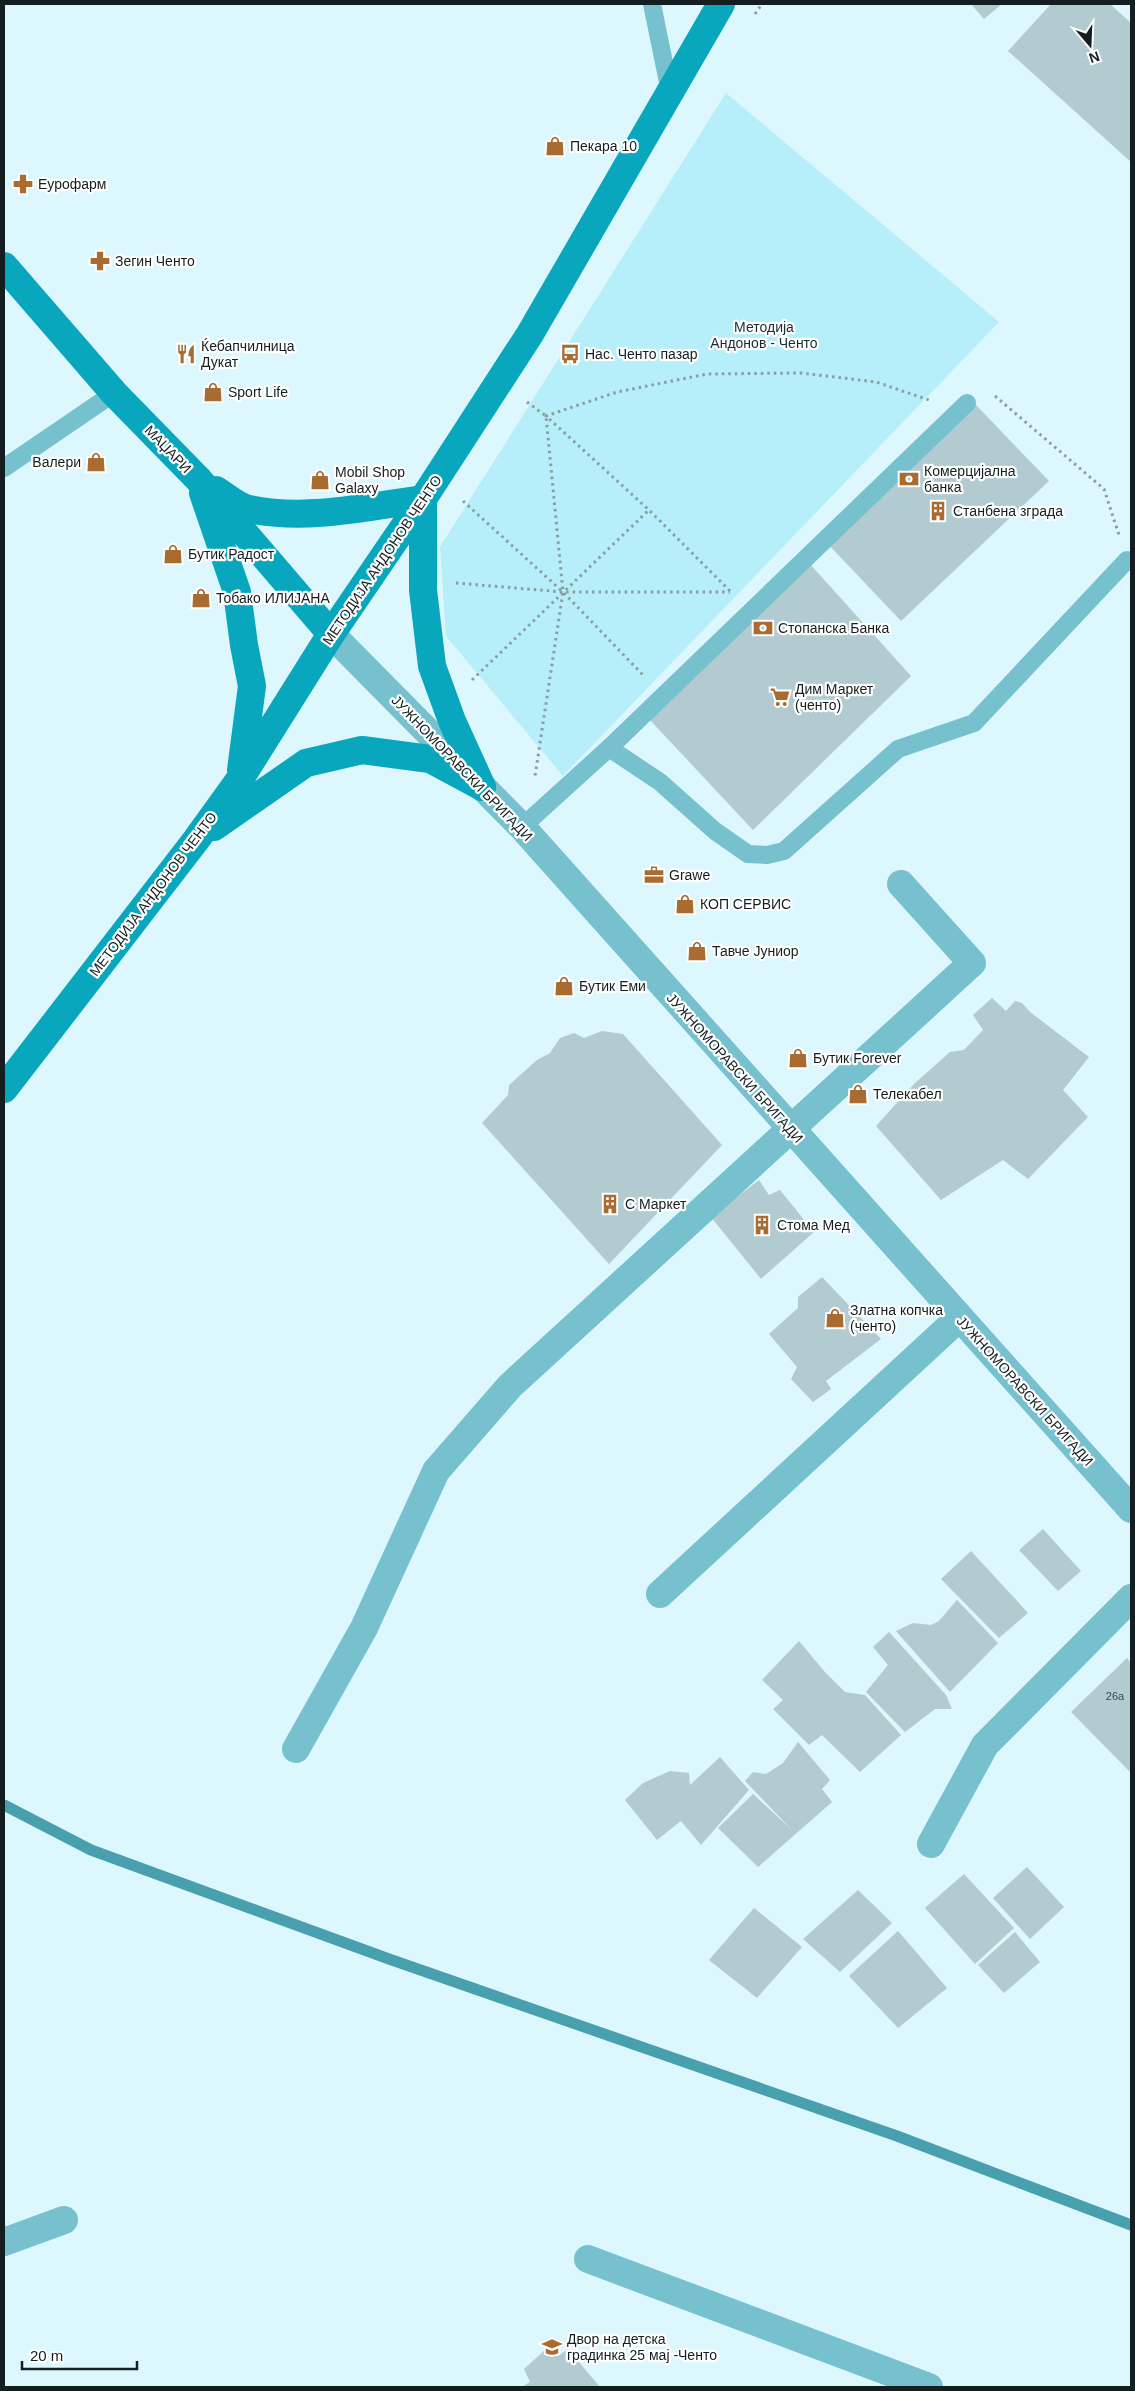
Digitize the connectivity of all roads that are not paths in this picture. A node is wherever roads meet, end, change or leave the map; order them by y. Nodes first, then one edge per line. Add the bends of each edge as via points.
1 (652, 4) edge
2 (720, 4) edge
3 (670, 92) junction
4 (4, 266) edge
5 (114, 393) junction
6 (966, 403) road end
7 (4, 468) edge
8 (199, 480) junction
9 (423, 499) junction
10 (1127, 560) road end
11 (331, 634) junction
12 (609, 748) junction
13 (240, 779) junction
14 (482, 787) junction
15 (531, 819) junction
16 (196, 840) junction
17 (901, 884) dead end
18 (4, 1089) edge
19 (790, 1129) junction
20 (959, 1318) junction
21 (1131, 1509) edge
22 (660, 1594) dead end
23 (1131, 1598) edge
24 (296, 1749) dead end
25 (931, 1844) dead end
26 (64, 2220) dead end
27 (4, 2242) edge
28 (588, 2259) dead end
29 (929, 2387) edge

1 - 3 lane
2 - 3 main road, МЕТОДИЈА АНДОНОВ ЧЕНТО
3 - 9 main road, МЕТОДИЈА АНДОНОВ ЧЕНТО via 530,334
4 - 5 main road, МАЏАРИ
5 - 7 lane
5 - 8 main road, МАЏАРИ
6 - 12 lane
8 - 9 main road via 248,509 285,512 353,510
8 - 11 main road, МАЏАРИ
8 - 13 main road via 237,592 252,686
9 - 11 main road, МЕТОДИЈА АНДОНОВ ЧЕНТО
9 - 14 main road via 423,590 432,666 452,721
10 - 12 lane via 974,723 898,749 784,851 767,855 748,854 660,782
11 - 13 main road, МЕТОДИЈА АНДОНОВ ЧЕНТО
11 - 14 street, ЈУЖНОМОРАВСКИ БРИГАДИ
12 - 15 lane
13 - 16 main road, МЕТОДИЈА АНДОНОВ ЧЕНТО
14 - 15 street, ЈУЖНОМОРАВСКИ БРИГАДИ
14 - 16 main road via 430,759 362,750 306,763
15 - 19 street, ЈУЖНОМОРАВСКИ БРИГАДИ
16 - 18 main road, МЕТОДИЈА АНДОНОВ ЧЕНТО
17 - 19 street via 972,963
19 - 20 street, ЈУЖНОМОРАВСКИ БРИГАДИ
19 - 24 street via 510,1386 436,1471 364,1628
20 - 21 street, ЈУЖНОМОРАВСКИ БРИГАДИ
20 - 22 street
23 - 25 street via 985,1745
26 - 27 street
28 - 29 street

